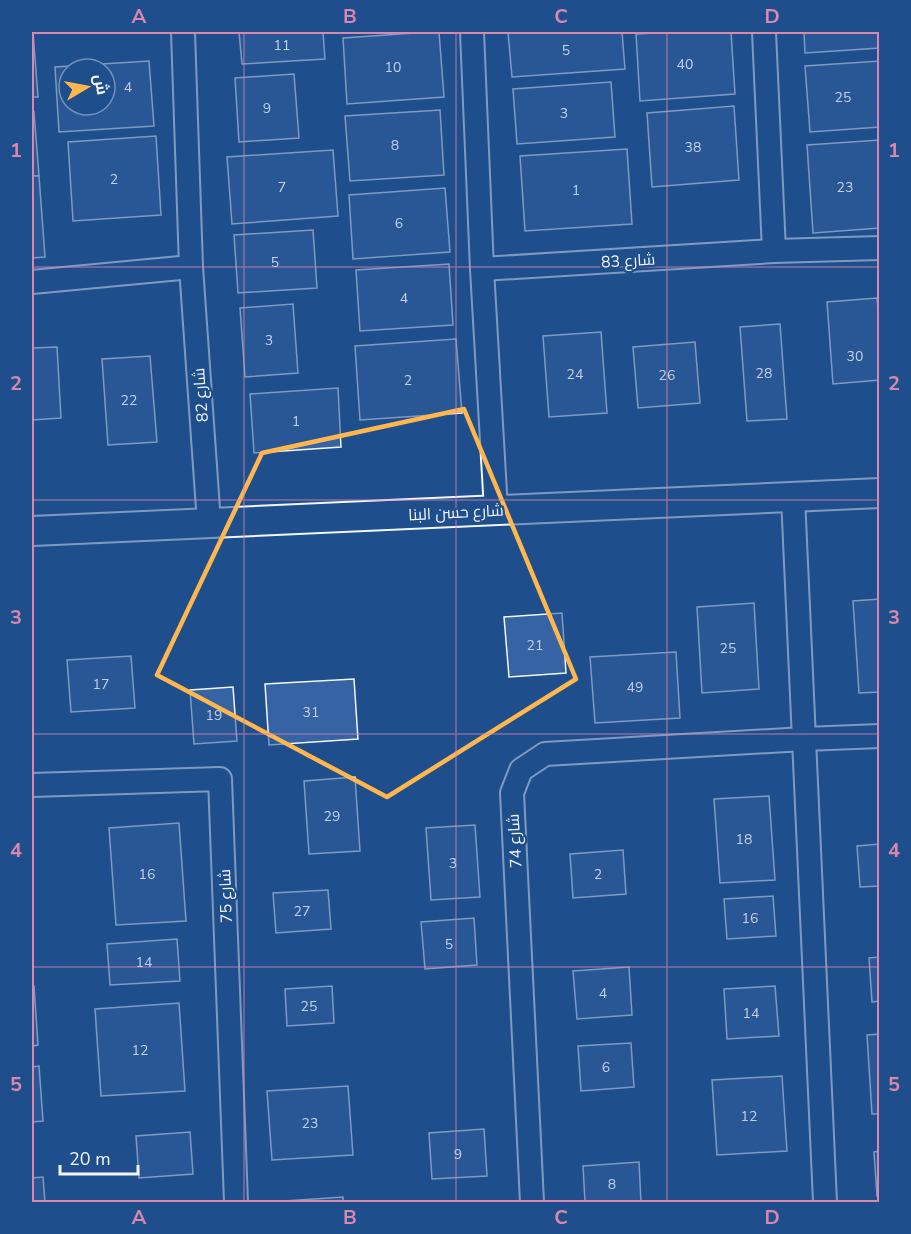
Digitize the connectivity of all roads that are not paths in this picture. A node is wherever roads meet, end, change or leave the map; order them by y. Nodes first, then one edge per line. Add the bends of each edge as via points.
1 (183, 32) edge
2 (472, 32) edge
3 (764, 32) edge
4 (879, 248) edge
5 (774, 251) junction
6 (191, 267) junction
7 (482, 269) junction
8 (32, 282) edge
9 (879, 493) edge
10 (793, 497) junction
11 (496, 510) junction
12 (209, 523) junction
13 (32, 531) edge
14 (879, 736) edge
15 (804, 739) junction
16 (32, 785) edge
17 (236, 1203) edge
18 (532, 1203) edge
19 (825, 1203) edge

1 - 6 street, شارع 82
2 - 7 street
3 - 5 street
4 - 5 street, شارع 83
5 - 7 street, شارع 83
6 - 8 street
6 - 12 street, شارع 82
7 - 11 street
9 - 10 street, شارع حسن البنا
10 - 11 street, شارع حسن البنا
10 - 15 street
11 - 12 street, شارع حسن البنا
12 - 13 street, شارع حسن البنا
14 - 15 street, شارع 74
15 - 18 street, شارع 74 via 545,754 520,770 512,793
15 - 19 street
16 - 17 street, شارع 75 via 220,779

